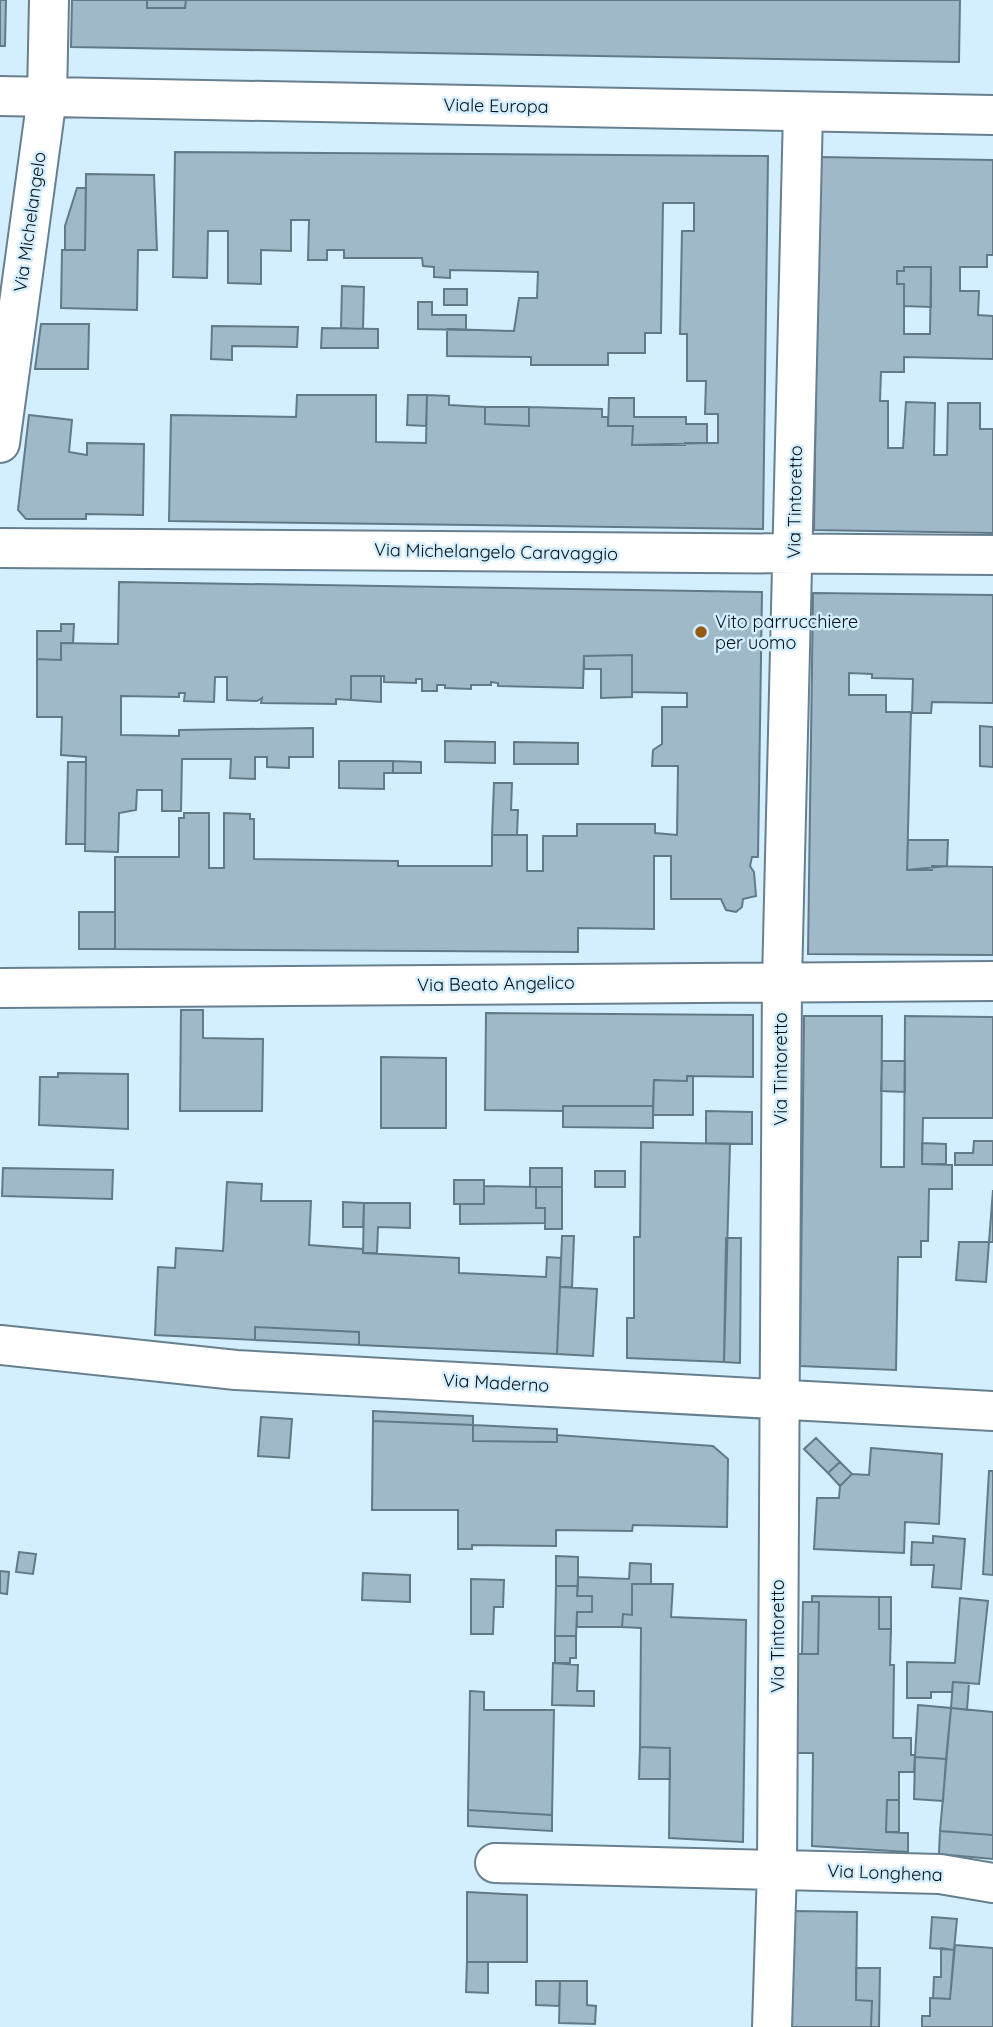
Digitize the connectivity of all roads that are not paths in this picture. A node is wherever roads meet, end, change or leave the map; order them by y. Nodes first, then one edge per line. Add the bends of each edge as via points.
1 (48, 0) edge
2 (0, 96) edge
3 (47, 97) junction
4 (803, 112) junction
5 (993, 115) edge
6 (0, 443) edge
7 (0, 548) edge
8 (793, 555) junction
9 (993, 555) edge
10 (782, 981) junction
11 (993, 981) edge
12 (0, 988) edge
13 (0, 1345) edge
14 (780, 1398) junction
15 (993, 1411) edge
16 (495, 1863) dead end
17 (777, 1869) junction
18 (993, 1883) edge
19 (772, 2027) edge

1 - 3 street, Via Michelangelo
2 - 3 street, Viale Europa
3 - 4 street, Viale Europa
3 - 6 street, Via Michelangelo
4 - 5 street, Viale Europa
4 - 8 street, Via Tintoretto
7 - 8 street, Via Michelangelo Caravaggio
8 - 9 street, Via Michelangelo Caravaggio
8 - 10 street, Via Tintoretto
10 - 11 street, Via Beato Angelico
10 - 12 street, Via Beato Angelico
10 - 14 street, Via Tintoretto
13 - 14 street, Via Maderno via 236,1370
14 - 15 street, Via Maderno
14 - 17 street, Via Tintoretto
16 - 17 street, Via Longhena
17 - 18 street, Via Longhena via 940,1874
17 - 19 street, Via Tintoretto

